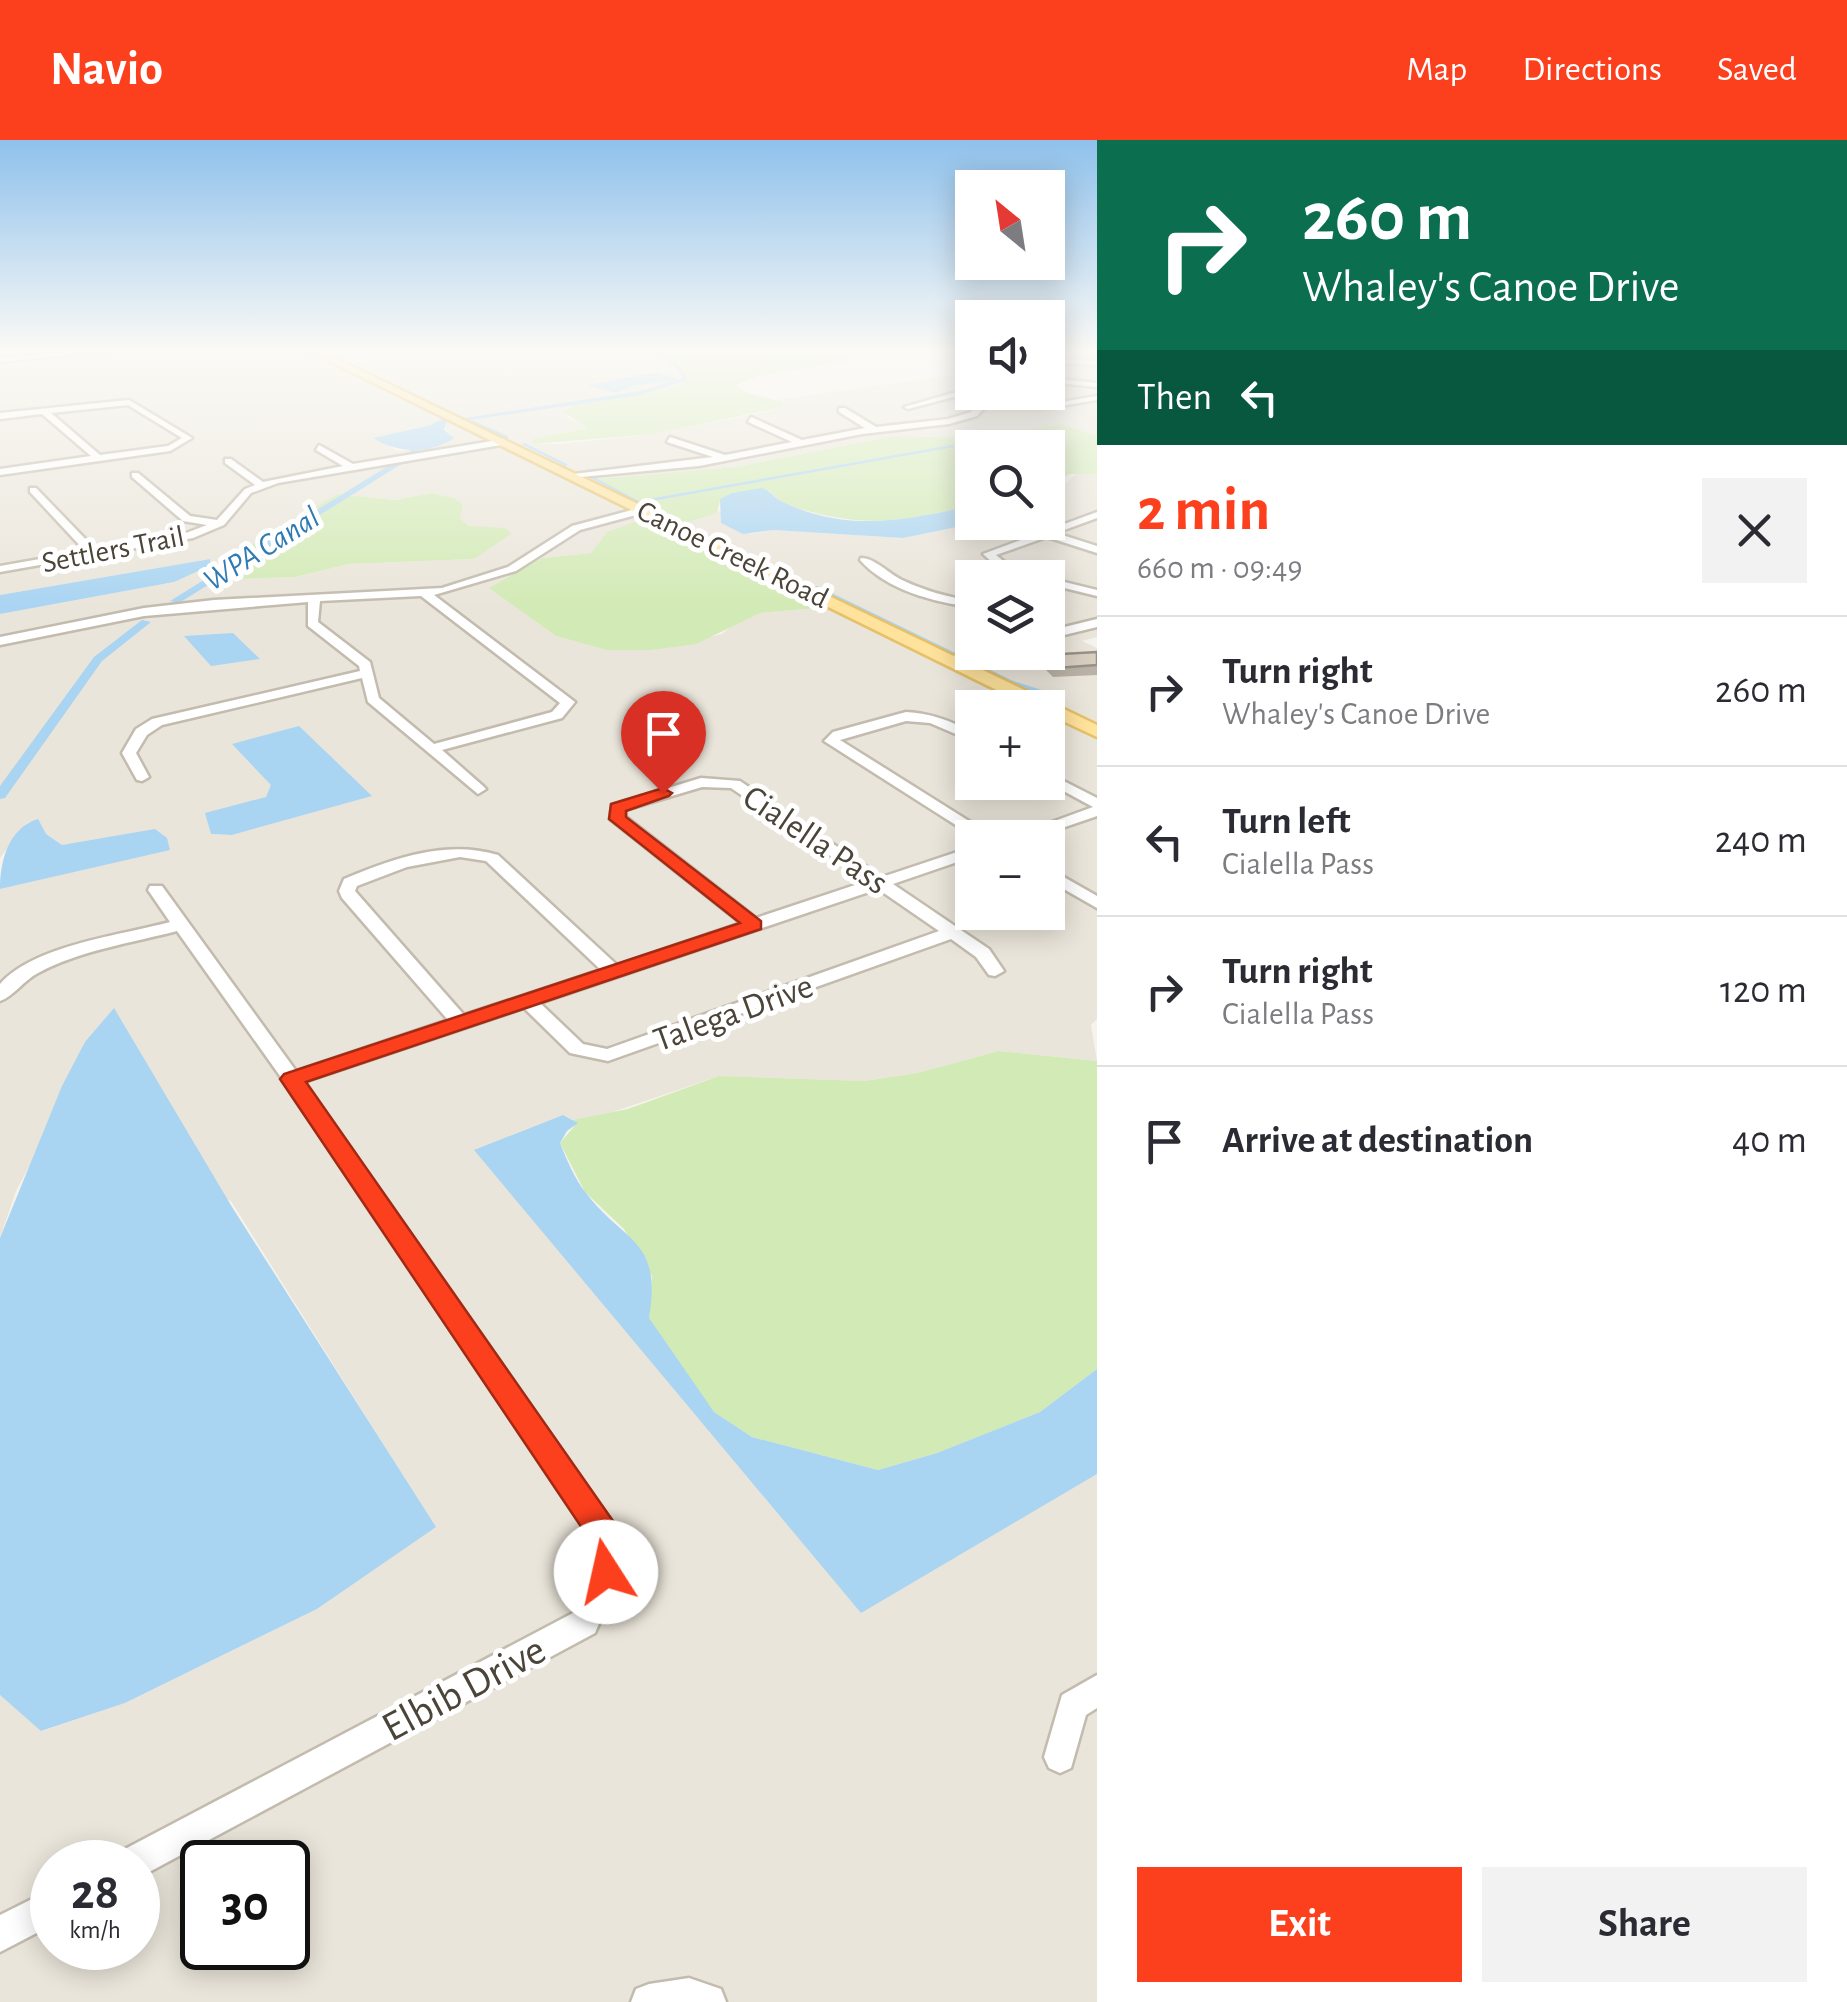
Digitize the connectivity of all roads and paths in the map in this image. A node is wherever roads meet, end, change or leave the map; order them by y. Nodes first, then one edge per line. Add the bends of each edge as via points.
1 (73, 436) edge
2 (185, 436) edge
3 (490, 436) edge
4 (786, 436) edge
5 (844, 436) edge
6 (670, 440) dead end
7 (504, 442) junction
8 (804, 444) junction
9 (319, 448) dead end
10 (98, 458) junction
11 (725, 458) junction
12 (228, 460) dead end
13 (351, 467) junction
14 (0, 472) edge
15 (567, 473) junction
16 (135, 475) dead end
17 (262, 485) junction
18 (33, 490) dead end
19 (643, 510) junction
20 (1097, 515) edge
21 (220, 523) junction
22 (1065, 529) edge
23 (1034, 540) edge
24 (1065, 540) edge
25 (1097, 550) edge
26 (94, 554) junction
27 (865, 560) dead end
28 (996, 560) edge
29 (0, 570) edge
30 (1066, 586) edge
31 (1097, 593) edge
32 (425, 594) junction
33 (314, 600) junction
34 (955, 600) edge
35 (1097, 622) edge
36 (1065, 630) edge
37 (0, 641) edge
38 (955, 659) edge
39 (950, 660) junction
40 (368, 673) junction
41 (1011, 690) edge
42 (1065, 717) edge
43 (955, 728) edge
44 (1097, 732) edge
45 (430, 749) junction
46 (142, 776) dead end
47 (1065, 787) edge
48 (478, 789) dead end
49 (1097, 807) edge
50 (959, 820) edge
51 (1063, 820) edge
52 (955, 858) edge
53 (880, 883) junction
54 (1065, 883) edge
55 (156, 890) dead end
56 (1097, 903) edge
57 (180, 925) junction
58 (754, 925) junction
59 (954, 932) junction
60 (995, 971) dead end
61 (614, 972) junction
62 (0, 995) edge
63 (527, 1000) junction
64 (462, 1022) junction
65 (292, 1079) junction
66 (1097, 1690) edge
67 (1060, 1757) dead end
68 (160, 1849) edge
69 (30, 1918) edge
70 (0, 1934) edge
71 (649, 2002) edge
72 (708, 2002) edge

1 - 10 street
2 - 10 street via 170,448
3 - 7 main road, Canoe Creek Road
4 - 8 street
5 - 8 street
6 - 11 street
7 - 13 street, Settlers Trail
7 - 15 main road, Canoe Creek Road
8 - 11 street
9 - 13 street
10 - 14 street
11 - 15 street
12 - 17 street
13 - 17 street, Settlers Trail
15 - 19 main road, Canoe Creek Road
16 - 21 street via 187,518
17 - 21 street, Settlers Trail via 240,497
18 - 26 street
19 - 32 street via 576,528 512,568
19 - 39 main road, Canoe Creek Road
20 - 22 street
21 - 26 street, Settlers Trail
23 - 28 street via 988,554
24 - 25 street
26 - 29 street, Settlers Trail
27 - 34 street via 923,592
30 - 31 street
32 - 33 street
32 - 45 street via 568,702 557,714
33 - 37 street via 144,612
33 - 40 street via 312,623
35 - 36 street
38 - 39 street
39 - 41 main road, Canoe Creek Road
40 - 45 street via 374,698
40 - 46 street via 157,722 141,732 129,753
42 - 44 main road, Canoe Creek Road
43 - 50 street via 907,715 831,742
45 - 48 street
47 - 49 street
49 - 51 street
52 - 53 street
53 - 58 street
53 - 58 street, Cialella Pass via 726,781 617,808 618,819
53 - 59 street, Cialella Pass
54 - 56 street
55 - 57 street, Elbib Drive
57 - 62 street via 46,962 5,985
57 - 65 street, Elbib Drive
58 - 61 street
59 - 60 street, Cialella Pass via 983,952
59 - 63 street, Talega Drive via 608,1055 577,1049
61 - 63 street
61 - 64 street via 481,852 450,852 350,883 350,898
63 - 64 street
64 - 65 street
65 - 68 street, Elbib Drive via 602,1531 606,1572 584,1622
66 - 67 street via 1073,1706
69 - 70 street
71 - 72 street via 689,1996

